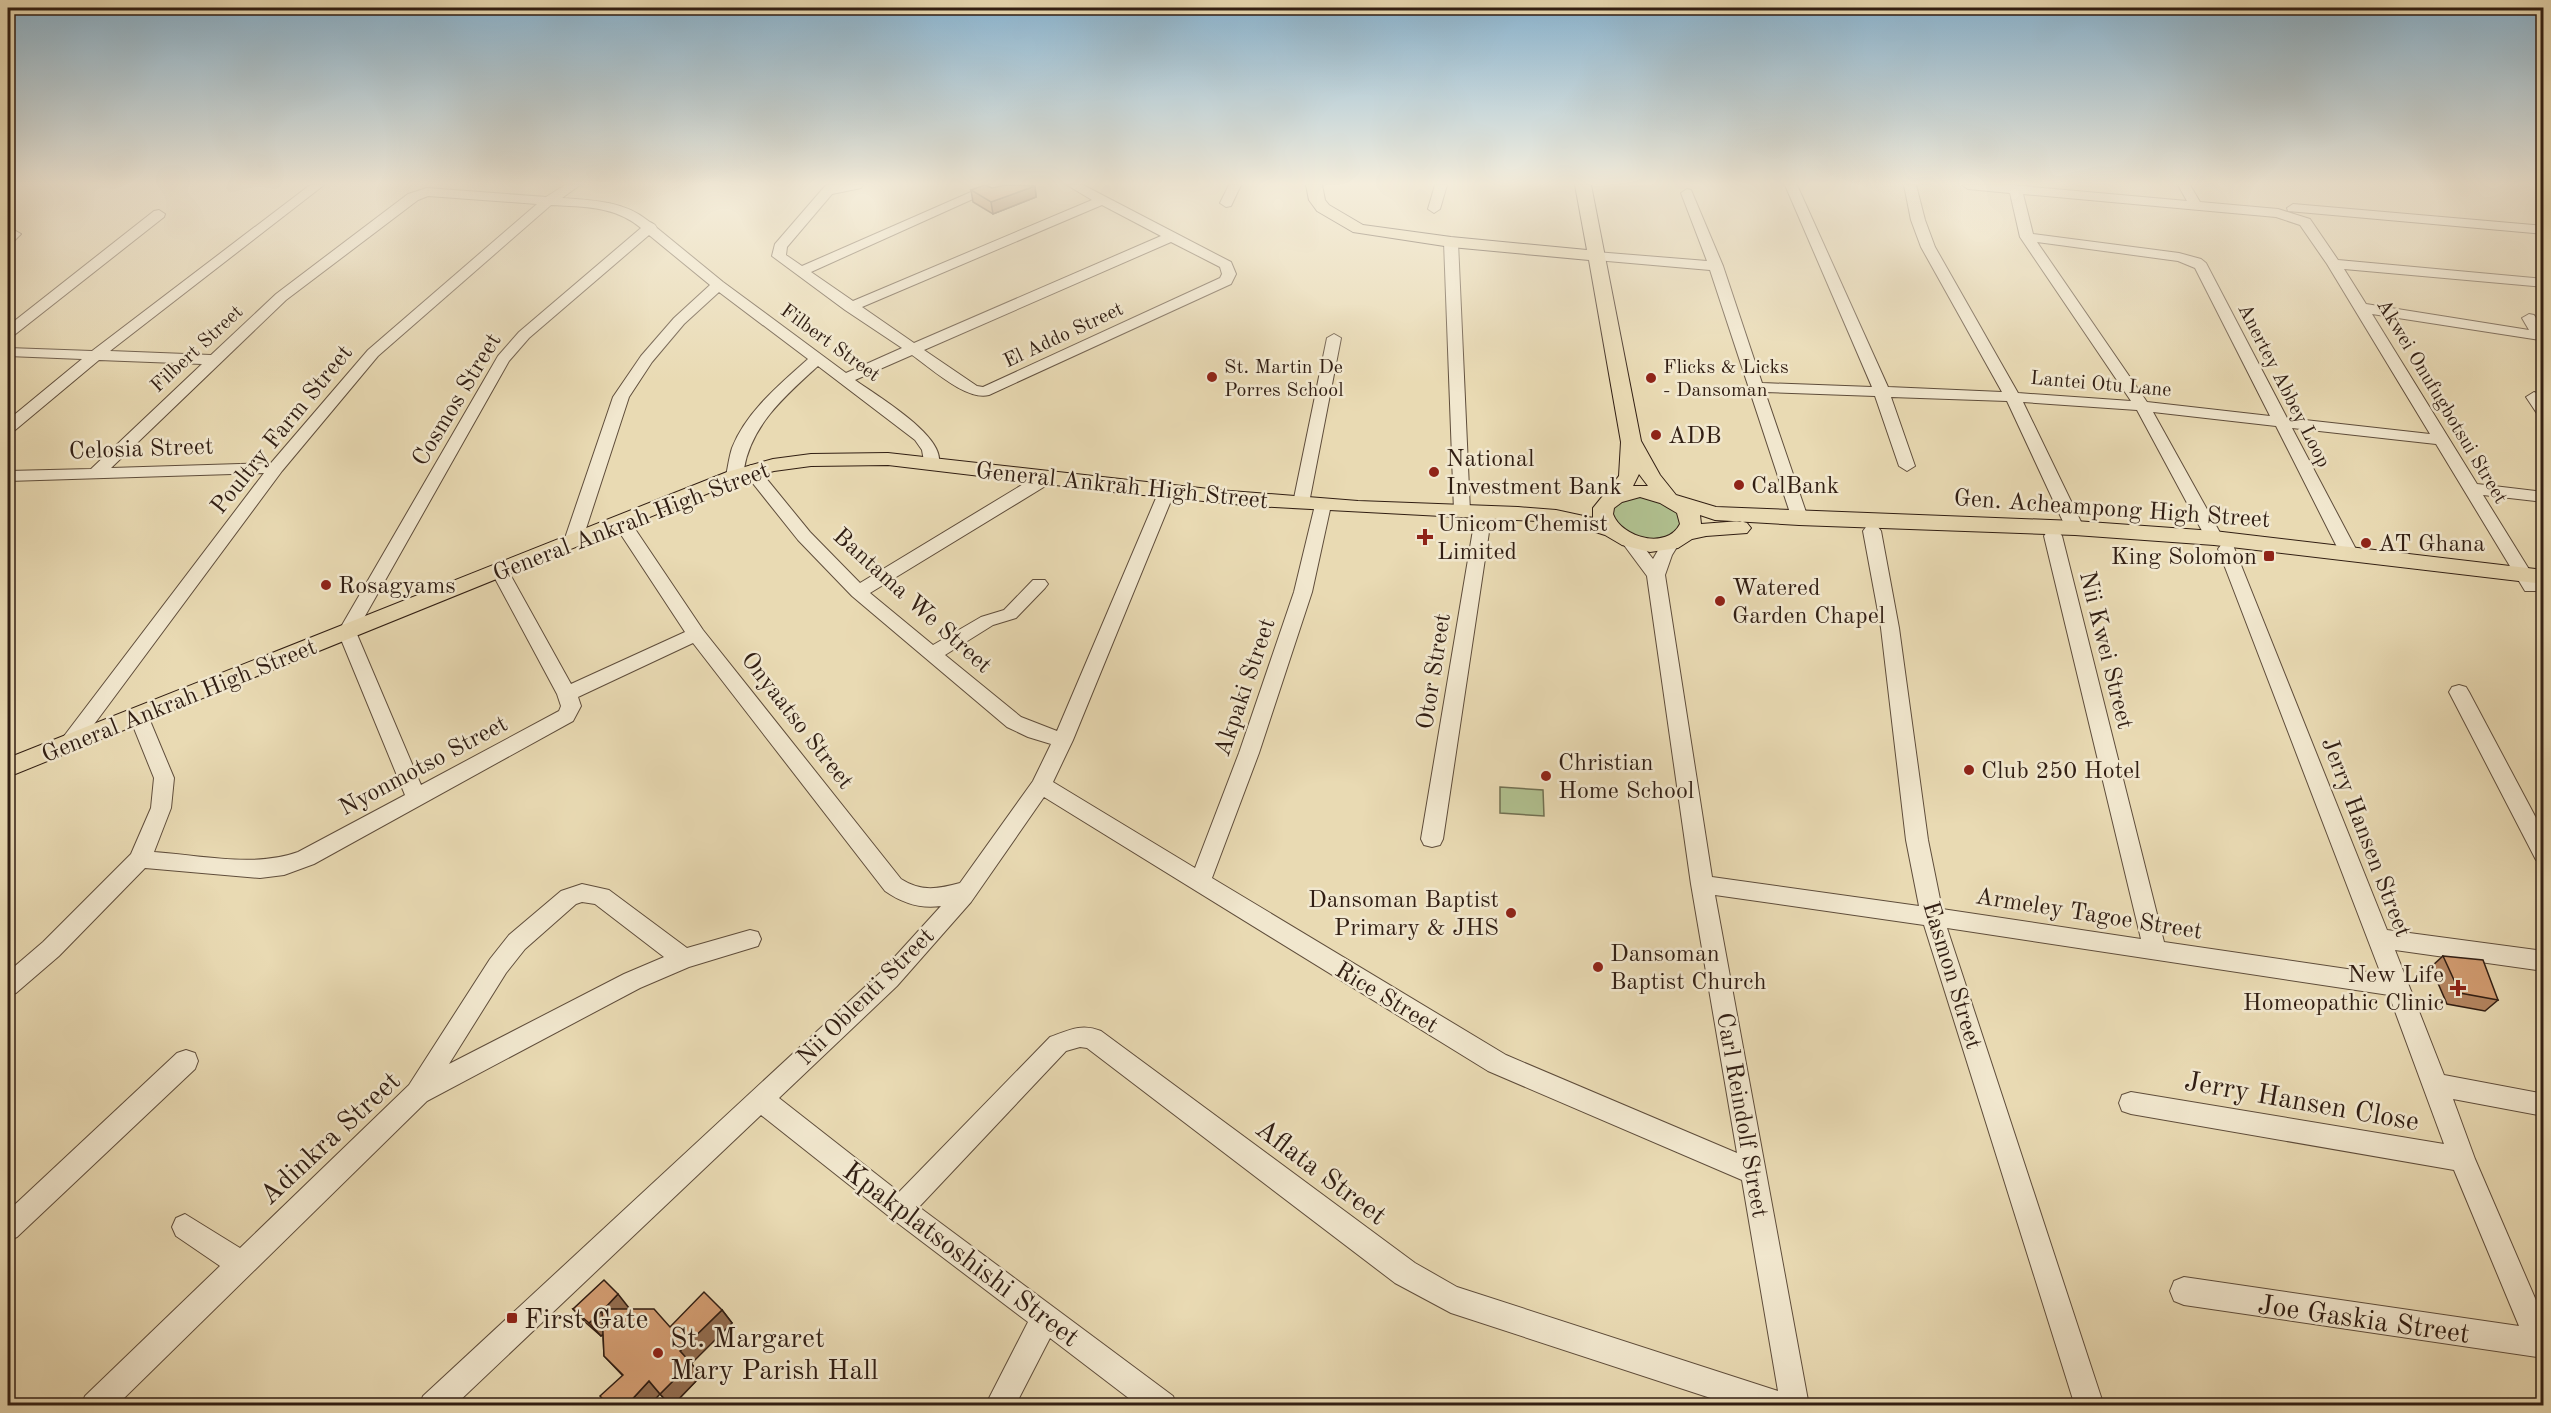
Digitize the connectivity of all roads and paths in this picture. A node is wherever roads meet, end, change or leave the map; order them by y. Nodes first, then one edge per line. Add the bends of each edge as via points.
1 (112, 251) edge
2 (232, 251) edge
3 (342, 251) edge
4 (491, 251) edge
5 (623, 251) edge
6 (679, 251) edge
7 (780, 251) edge
8 (848, 251) edge
9 (983, 251) edge
10 (1138, 251) edge
11 (1200, 251) edge
12 (1451, 251) edge
13 (1544, 251) edge
14 (1595, 251) edge
15 (1710, 251) edge
16 (1820, 251) edge
17 (1930, 251) edge
18 (2036, 251) edge
19 (2128, 251) edge
20 (2326, 251) edge
21 (1596, 256) junction
22 (2334, 264) junction
23 (1716, 266) junction
24 (802, 271) junction
25 (2544, 283) edge
26 (718, 285) junction
27 (850, 307) junction
28 (2361, 308) junction
29 (2529, 318) dead end
30 (8, 333) edge
31 (1334, 338) dead end
32 (912, 348) junction
33 (8, 352) edge
34 (96, 355) junction
35 (817, 359) junction
36 (214, 360) junction
37 (846, 378) junction
38 (1756, 387) junction
39 (1881, 390) junction
40 (2013, 397) junction
41 (2535, 397) dead end
42 (2142, 406) junction
43 (2544, 412) edge
44 (2279, 421) junction
45 (8, 428) edge
46 (2442, 440) junction
47 (1631, 442) junction
48 (931, 464) junction
49 (1907, 466) dead end
50 (276, 468) junction
51 (743, 473) junction
52 (95, 474) junction
53 (8, 476) edge
54 (1046, 478) junction
55 (2472, 489) junction
56 (1167, 491) junction
57 (2544, 497) edge
58 (1612, 498) junction
59 (1672, 500) junction
60 (1301, 503) junction
61 (1323, 505) junction
62 (1462, 511) junction
63 (1484, 512) junction
64 (1539, 514) junction
65 (1799, 518) junction
66 (621, 520) junction
67 (2075, 528) junction
68 (1872, 531) junction
69 (1621, 535) junction
70 (2053, 536) junction
71 (1678, 538) junction
72 (573, 541) junction
73 (2220, 543) junction
74 (2349, 553) junction
75 (500, 571) junction
76 (1656, 574) junction
77 (2536, 582) edge
78 (1039, 584) dead end
79 (858, 592) junction
80 (347, 632) junction
81 (696, 634) junction
82 (932, 654) junction
83 (2459, 692) dead end
84 (567, 694) junction
85 (139, 716) junction
86 (1063, 740) junction
87 (68, 745) junction
88 (8, 768) edge
89 (1041, 785) junction
90 (416, 797) junction
91 (1432, 839) dead end
92 (2544, 854) edge
93 (140, 859) junction
94 (1200, 882) junction
95 (1702, 884) junction
96 (967, 890) junction
97 (1932, 916) junction
98 (2378, 938) junction
99 (750, 939) dead end
100 (2155, 951) junction
101 (684, 959) junction
102 (2544, 961) edge
103 (8, 986) edge
104 (2396, 986) junction
105 (186, 1061) dead end
106 (2436, 1085) junction
107 (418, 1093) junction
108 (762, 1100) junction
109 (2131, 1103) dead end
110 (2544, 1105) edge
111 (2462, 1159) junction
112 (1753, 1172) junction
113 (900, 1209) junction
114 (185, 1227) dead end
115 (8, 1228) edge
116 (241, 1264) junction
117 (2184, 1291) dead end
118 (1046, 1317) junction
119 (2542, 1344) edge
120 (95, 1406) edge
121 (433, 1406) edge
122 (999, 1406) edge
123 (1163, 1406) edge
124 (1781, 1406) edge
125 (1795, 1406) edge
126 (2090, 1406) edge

1 - 30 street
2 - 34 street
3 - 36 street, Filbert Street via 280,297
4 - 50 street, Poultry Farm Street via 373,353
5 - 80 street, Cosmos Street via 524,335 504,359
6 - 26 street, Filbert Street
7 - 24 street via 779,256
8 - 24 street
9 - 27 street
10 - 32 street
11 - 32 street, El Addo Street via 1226,265 1226,280 992,389 972,390
12 - 62 street
13 - 21 main road
14 - 21 main road
15 - 23 street
16 - 39 street
17 - 40 street
18 - 42 street, Jerry Hansen Street
19 - 44 street, Anertey Abbey Loop via 2179,258 2201,266
20 - 22 street, Akwei Onufugbotsui Street
21 - 23 street
21 - 47 main road
22 - 25 street
22 - 28 street, Akwei Onufugbotsui Street
23 - 38 street
24 - 27 street
26 - 35 street, Filbert Street
26 - 72 street via 646,358 621,397
27 - 32 street
28 - 29 street via 2540,336
28 - 46 street, Akwei Onufugbotsui Street
31 - 60 street
32 - 37 street
33 - 34 street
34 - 36 street
34 - 45 street
35 - 37 street, Filbert Street
35 - 51 street via 753,427 741,447
36 - 52 street, Filbert Street
37 - 48 street, Filbert Street via 927,442 932,451
38 - 39 street, Lantei Otu Lane
38 - 65 street
39 - 40 street, Lantei Otu Lane
39 - 49 street
40 - 42 street, Lantei Otu Lane
40 - 67 street
41 - 43 street
42 - 44 street, Lantei Otu Lane
42 - 73 street, Jerry Hansen Street
44 - 46 street, Lantei Otu Lane
44 - 74 street, Anertey Abbey Loop
46 - 55 street, Akwei Onufugbotsui Street
47 - 58 main road via 1629,476
47 - 59 main road via 1651,477
48 - 51 main road, General Ankrah High Street via 881,458 815,458
48 - 54 main road, General Ankrah High Street
50 - 52 street, Celosia Street
50 - 87 street, Poultry Farm Street
51 - 66 main road, General Ankrah High Street
51 - 79 street, Bantama We Street
52 - 53 street, Celosia Street
54 - 56 main road, General Ankrah High Street
54 - 79 street
55 - 57 street
55 - 77 street, Akwei Onufugbotsui Street
56 - 60 main road, General Ankrah High Street
56 - 86 street, Nii Oblenti Street
58 - 59 main road, General Ankrah High Street via 1641,491
58 - 64 main road, General Ankrah High Street
58 - 69 main road via 1603,508 1603,517
59 - 65 main road, Gen. Acheampong High Street via 1703,512
59 - 71 main road via 1689,518 1689,526
60 - 61 main road, General Ankrah High Street
61 - 62 main road, General Ankrah High Street
61 - 94 street, Akpaki Street via 1303,592
62 - 63 main road, General Ankrah High Street
63 - 64 main road, General Ankrah High Street
63 - 91 street, Otor Street
64 - 69 main road, General Ankrah High Street via 1589,522
65 - 67 main road, Gen. Acheampong High Street
66 - 72 main road, General Ankrah High Street
66 - 81 street, Onyaatso Street
67 - 73 main road, Gen. Acheampong High Street
68 - 70 main road, Gen. Acheampong High Street
68 - 71 main road, Gen. Acheampong High Street via 1717,528
68 - 97 street, Easmon Street via 1890,628 1917,840
69 - 71 main road, General Ankrah High Street via 1654,545
69 - 76 street, Carl Reindolf Street
70 - 73 main road, Gen. Acheampong High Street
70 - 100 street, Nii Kwei Street
71 - 76 street via 1663,555
72 - 75 main road, General Ankrah High Street
73 - 74 main road, Gen. Acheampong High Street
73 - 77 main road, Gen. Acheampong High Street
73 - 98 street, Jerry Hansen Street
74 - 77 main road, Gen. Acheampong High Street
75 - 80 main road, General Ankrah High Street
75 - 84 street
76 - 95 street, Carl Reindolf Street
78 - 82 street via 1010,614 987,621
79 - 82 street, Bantama We Street
80 - 85 main road, General Ankrah High Street
80 - 90 street
81 - 84 street
81 - 96 street, Onyaatso Street via 893,885 917,898
82 - 86 street, Bantama We Street via 1014,722
83 - 92 street
84 - 90 street, Nyonmotso Street via 571,706 555,724
85 - 87 main road, General Ankrah High Street
85 - 93 street via 164,778 161,808
86 - 89 street, Nii Oblenti Street
87 - 88 main road, General Ankrah High Street
89 - 94 street, Rice Street
89 - 96 street, Nii Oblenti Street
90 - 93 street, Nyonmotso Street via 306,858 284,866 260,869
93 - 103 street via 51,949
94 - 112 street, Rice Street via 1497,1063
95 - 97 street, Armeley Tagoe Street
95 - 112 street, Carl Reindolf Street
96 - 108 street, Nii Oblenti Street via 889,979
97 - 100 street, Armeley Tagoe Street
97 - 126 street, Easmon Street
98 - 102 street
98 - 104 street, Jerry Hansen Street
99 - 101 street, Adinkra Street
100 - 104 street, Armeley Tagoe Street
101 - 107 street, Adinkra Street via 568,1013
101 - 107 street via 601,896 582,893 569,897 518,942 498,966
104 - 106 street, Jerry Hansen Street
105 - 115 street
106 - 110 street
106 - 111 street, Jerry Hansen Street
107 - 116 street, Adinkra Street
108 - 113 street, Kpakplatsoshishi Street
108 - 121 street, Nii Oblenti Street
109 - 111 street, Jerry Hansen Close
111 - 119 street, Jerry Hansen Street
112 - 125 street, Carl Reindolf Street
113 - 118 street, Kpakplatsoshishi Street
113 - 124 street, Aflata Street via 1058,1044 1080,1036 1093,1038 1406,1273 1451,1299
114 - 116 street
116 - 120 street, Adinkra Street
117 - 119 street, Joe Gaskia Street
118 - 122 street
118 - 123 street, Kpakplatsoshishi Street

